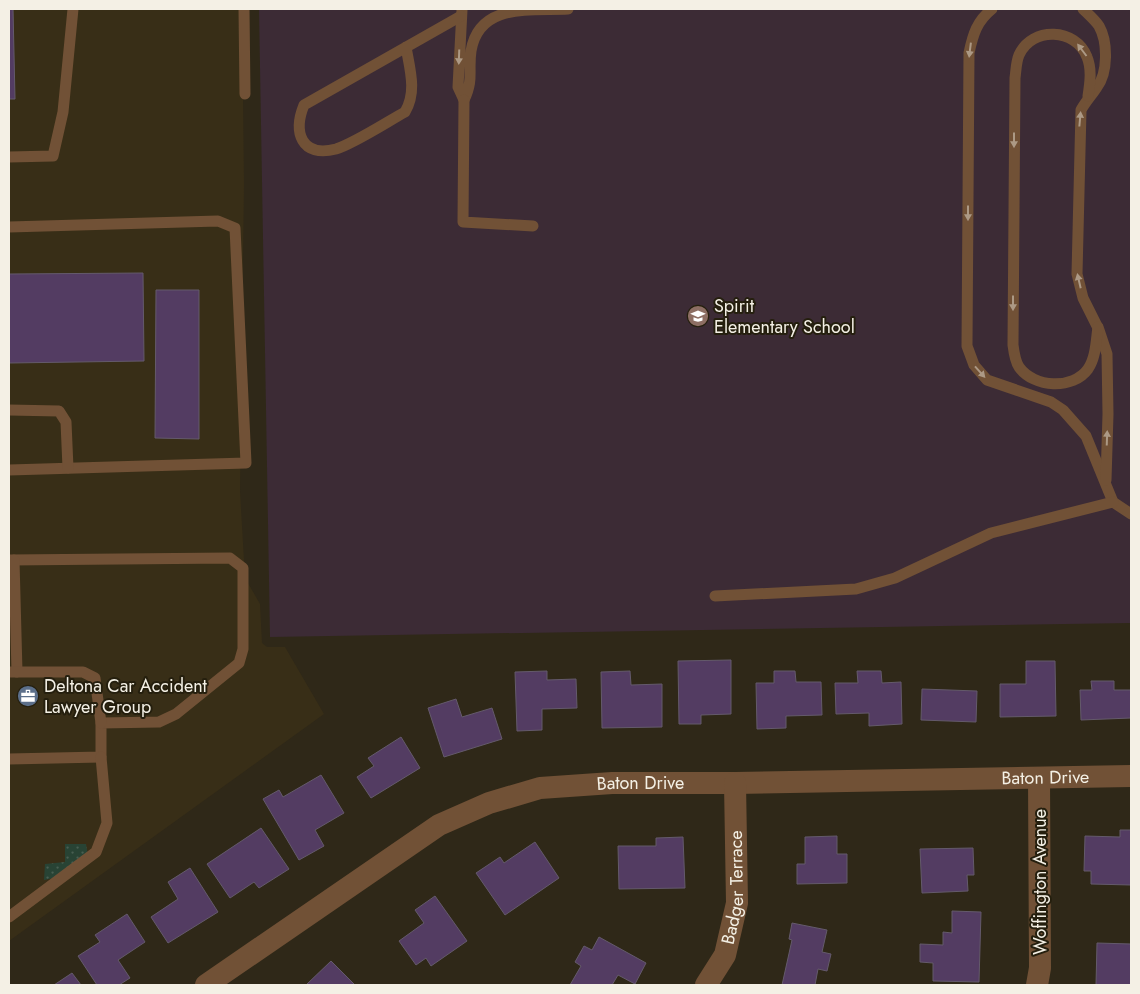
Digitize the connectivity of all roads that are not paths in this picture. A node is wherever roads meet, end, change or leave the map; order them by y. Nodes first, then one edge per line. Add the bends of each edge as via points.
1 (73, 9) edge
2 (244, 9) edge
3 (568, 9) edge
4 (992, 9) edge
5 (1083, 9) edge
6 (462, 13) edge
7 (406, 47) junction
8 (245, 94) dead end
9 (1088, 96) junction
10 (464, 100) junction
11 (9, 157) edge
12 (534, 226) dead end
13 (9, 227) edge
14 (1098, 327) junction
15 (1032, 378) junction
16 (1025, 393) junction
17 (9, 410) edge
18 (68, 468) junction
19 (9, 470) edge
20 (1105, 487) junction
21 (1113, 502) junction
22 (1131, 514) edge
23 (12, 560) edge
24 (716, 596) dead end
25 (13, 672) edge
26 (101, 723) junction
27 (101, 757) junction
28 (9, 759) edge
29 (1131, 776) edge
30 (1040, 778) junction
31 (735, 783) junction
32 (9, 917) edge
33 (206, 985) edge
34 (706, 985) edge
35 (1037, 985) edge

1 - 11 lane via 63,112 53,156
2 - 8 lane
3 - 10 lane via 511,10 485,24 474,41 471,85
4 -> 16 lane via 980,20 969,53 967,346 974,365 988,380
5 - 9 lane via 1099,27 1105,52 1098,87
6 - 7 lane
6 -> 10 lane via 458,87
7 - 7 lane via 304,105 298,128 303,141 309,147 336,149 405,112 411,100 413,83
14 -> 9 lane via 1083,298 1077,274 1079,139 1081,110
9 -> 15 lane via 1088,59 1073,39 1042,35 1020,54 1015,78 1012,345 1018,366
10 - 12 lane via 463,222
13 - 18 lane via 218,221 235,228 246,463
14 - 15 lane via 1092,360 1087,371 1078,378 1055,384
20 -> 14 lane via 1107,354
15 - 16 lane
16 - 20 lane via 1063,410 1086,436
17 - 18 lane via 59,411 66,422
18 - 19 lane
20 - 21 lane
21 - 22 lane
21 - 24 lane via 991,533 895,578 856,589
23 - 25 lane
23 - 26 lane via 230,558 243,568 243,649 239,663 176,714 159,722
25 - 26 lane via 83,672 95,678
26 - 27 lane
27 - 28 lane
27 - 32 lane via 107,823 96,852
29 - 30 street, Baton Drive
30 - 31 street, Baton Drive
30 - 35 street, Woffington Avenue via 1040,968
31 - 33 street, Baton Drive via 612,783 540,788 489,803 439,825
31 - 34 street, Badger Terrace via 737,903 725,955

